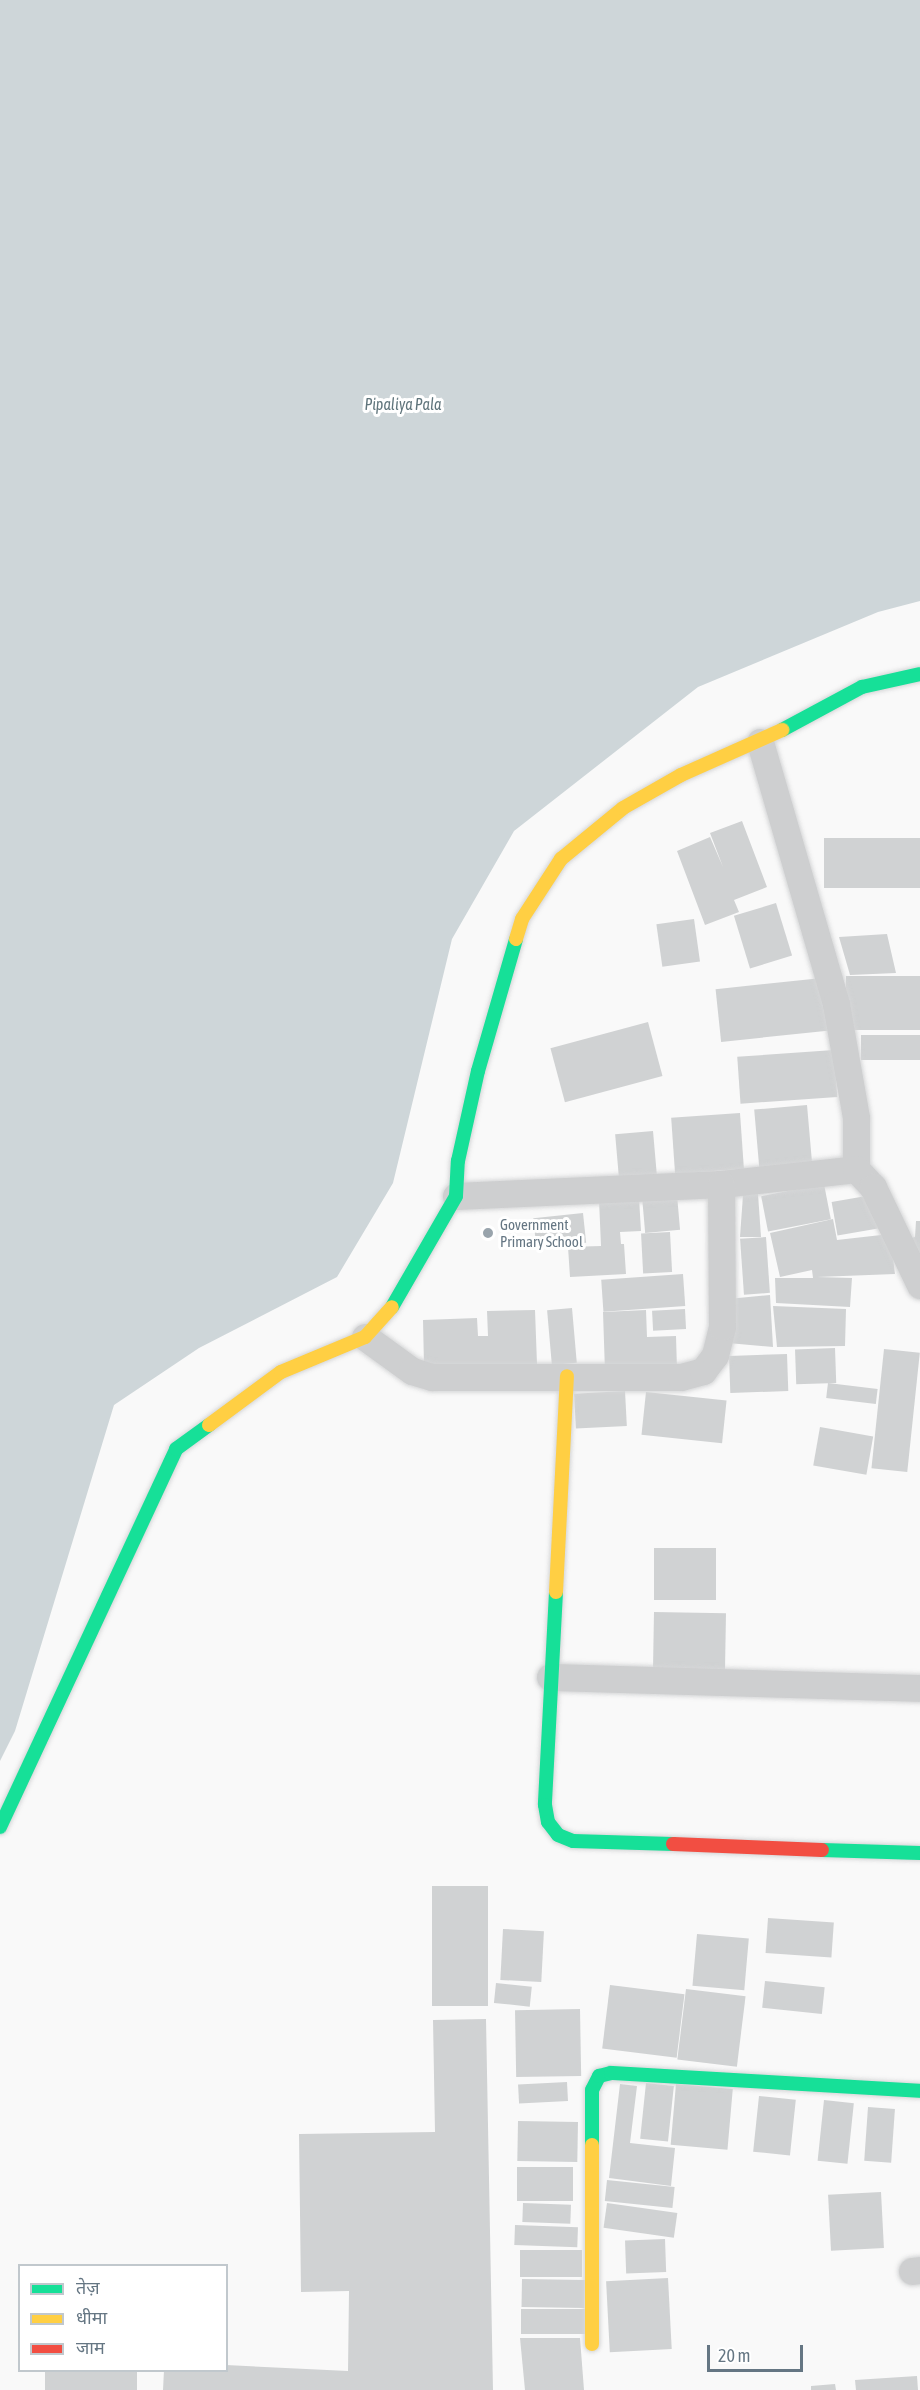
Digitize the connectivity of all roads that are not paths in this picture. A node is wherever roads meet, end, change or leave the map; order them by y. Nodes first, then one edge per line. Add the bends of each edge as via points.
1 (920, 674) edge
2 (760, 742) junction
3 (856, 1168) junction
4 (721, 1184) junction
5 (456, 1196) junction
6 (920, 1285) edge
7 (365, 1338) junction
8 (567, 1376) junction
9 (550, 1677) junction
10 (920, 1688) edge
11 (0, 1827) edge
12 (920, 1853) edge
13 (920, 2091) edge
14 (592, 2344) dead end

1 - 2 street via 862,687
2 - 3 street via 836,1004 856,1118
2 - 5 street via 681,775 623,808 561,859 522,919 478,1071 458,1161
3 - 4 street
3 - 6 street via 873,1187
4 - 5 street
4 - 8 street via 722,1327 715,1355 704,1371 681,1377
5 - 7 street via 401,1297
7 - 8 street via 420,1375
7 - 11 street via 281,1372 176,1449
8 - 9 street
9 - 10 street
9 - 12 street via 545,1805 548,1822 558,1834 573,1841
13 - 14 street via 611,2073 599,2076 592,2090

